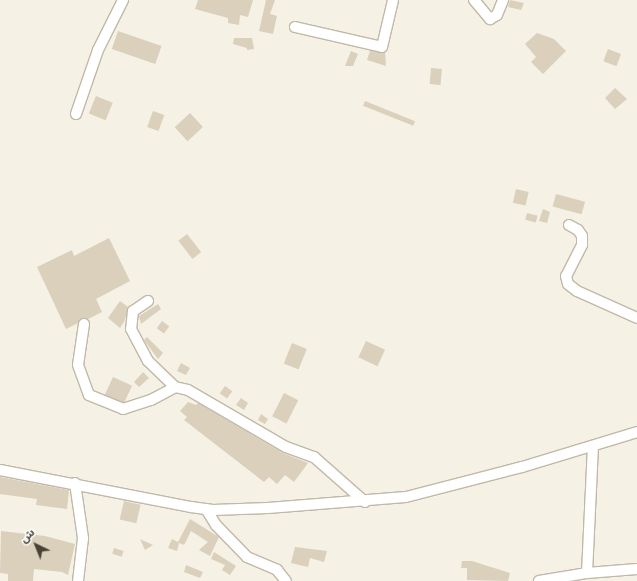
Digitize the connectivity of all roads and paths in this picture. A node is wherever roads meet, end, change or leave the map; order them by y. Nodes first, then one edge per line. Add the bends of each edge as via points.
1 (123, 0) edge
2 (393, 0) edge
3 (474, 0) edge
4 (503, 0) edge
5 (295, 27) dead end
6 (76, 114) dead end
7 (569, 225) dead end
8 (148, 301) dead end
9 (637, 318) edge
10 (84, 324) dead end
11 (175, 387) junction
12 (637, 432) edge
13 (592, 446) junction
14 (0, 470) edge
15 (75, 483) junction
16 (365, 502) junction
17 (206, 509) junction
18 (637, 569) edge
19 (587, 573) junction
20 (78, 581) edge
21 (286, 581) edge
22 (539, 581) edge

1 - 6 street via 98,50
2 - 5 street via 382,47
3 - 4 street via 490,19 497,15
7 - 9 street via 582,236 582,245 566,276 568,284 577,291
8 - 11 street via 133,311 131,329 148,361
10 - 11 street via 78,365 89,395 123,409 152,400
11 - 16 street via 188,390 212,402 286,447 314,457
12 - 13 street
13 - 16 street via 406,497
13 - 19 street
14 - 15 street
15 - 17 street
15 - 20 street via 83,538
16 - 17 street
17 - 21 street via 216,525 247,557 277,570
18 - 19 street
19 - 22 street

